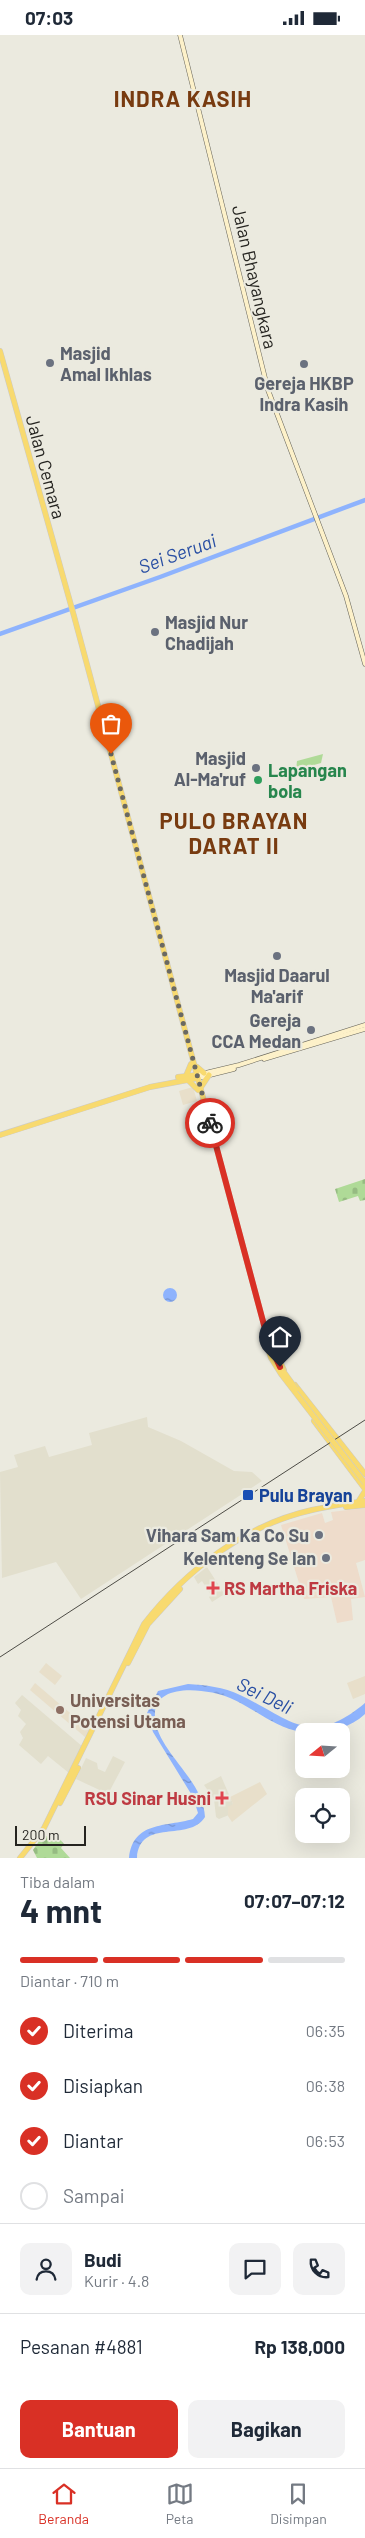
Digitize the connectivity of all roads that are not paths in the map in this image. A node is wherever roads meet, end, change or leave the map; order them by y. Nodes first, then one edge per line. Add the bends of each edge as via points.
1 (180, 35) edge
2 (0, 351) edge
3 (1, 361) edge
4 (365, 664) edge
5 (365, 1025) edge
6 (365, 1029) edge
7 (193, 1065) junction
8 (228, 1069) junction
9 (207, 1074) junction
10 (196, 1077) junction
11 (187, 1078) junction
12 (199, 1089) junction
13 (0, 1133) edge
14 (266, 1339) junction
15 (315, 1410) junction
16 (309, 1414) junction
17 (352, 1457) junction
18 (345, 1462) junction
19 (357, 1463) junction
20 (350, 1469) junction
21 (365, 1474) edge
22 (365, 1478) edge
23 (365, 1483) edge
24 (365, 1490) edge
25 (357, 1502) junction
26 (365, 1503) edge
27 (20, 1858) edge
28 (24, 1858) edge

1 - 4 main road, Jalan Bhayangkara via 266,382 346,596
2 - 3 highway, Jalan Cemara
3 - 7 highway, Jalan Cemara
5 - 8 main road
6 - 8 main road
7 - 9 highway
7 - 10 highway, Jalan Cemara
7 - 11 highway
8 - 9 main road
9 - 10 main road
9 - 12 highway
10 - 11 highway
10 - 12 highway, Jalan Cemara
11 - 12 highway
11 - 13 highway
12 - 14 highway, Jalan Cemara
14 - 15 highway, Jalan Cemara
14 - 16 highway, Jalan Cemara via 274,1366
14 - 22 highway, bridge via 280,1367
14 - 23 highway, bridge via 271,1358 281,1374
15 - 16 highway via 310,1410
15 - 17 highway, Jalan Cemara
16 - 18 highway, Jalan Cemara
17 - 18 highway
17 - 19 highway, Jalan Cemara
18 - 20 highway, Jalan Cemara
19 - 20 highway via 352,1463
19 - 21 highway, Jalan Cemara
20 - 24 highway, Jalan Cemara
24 - 25 highway
25 - 26 highway
25 - 27 highway via 312,1510 264,1526 218,1553 168,1596 144,1624 44,1828
26 - 28 highway via 315,1512 265,1529 222,1553 171,1598 148,1624 52,1819

